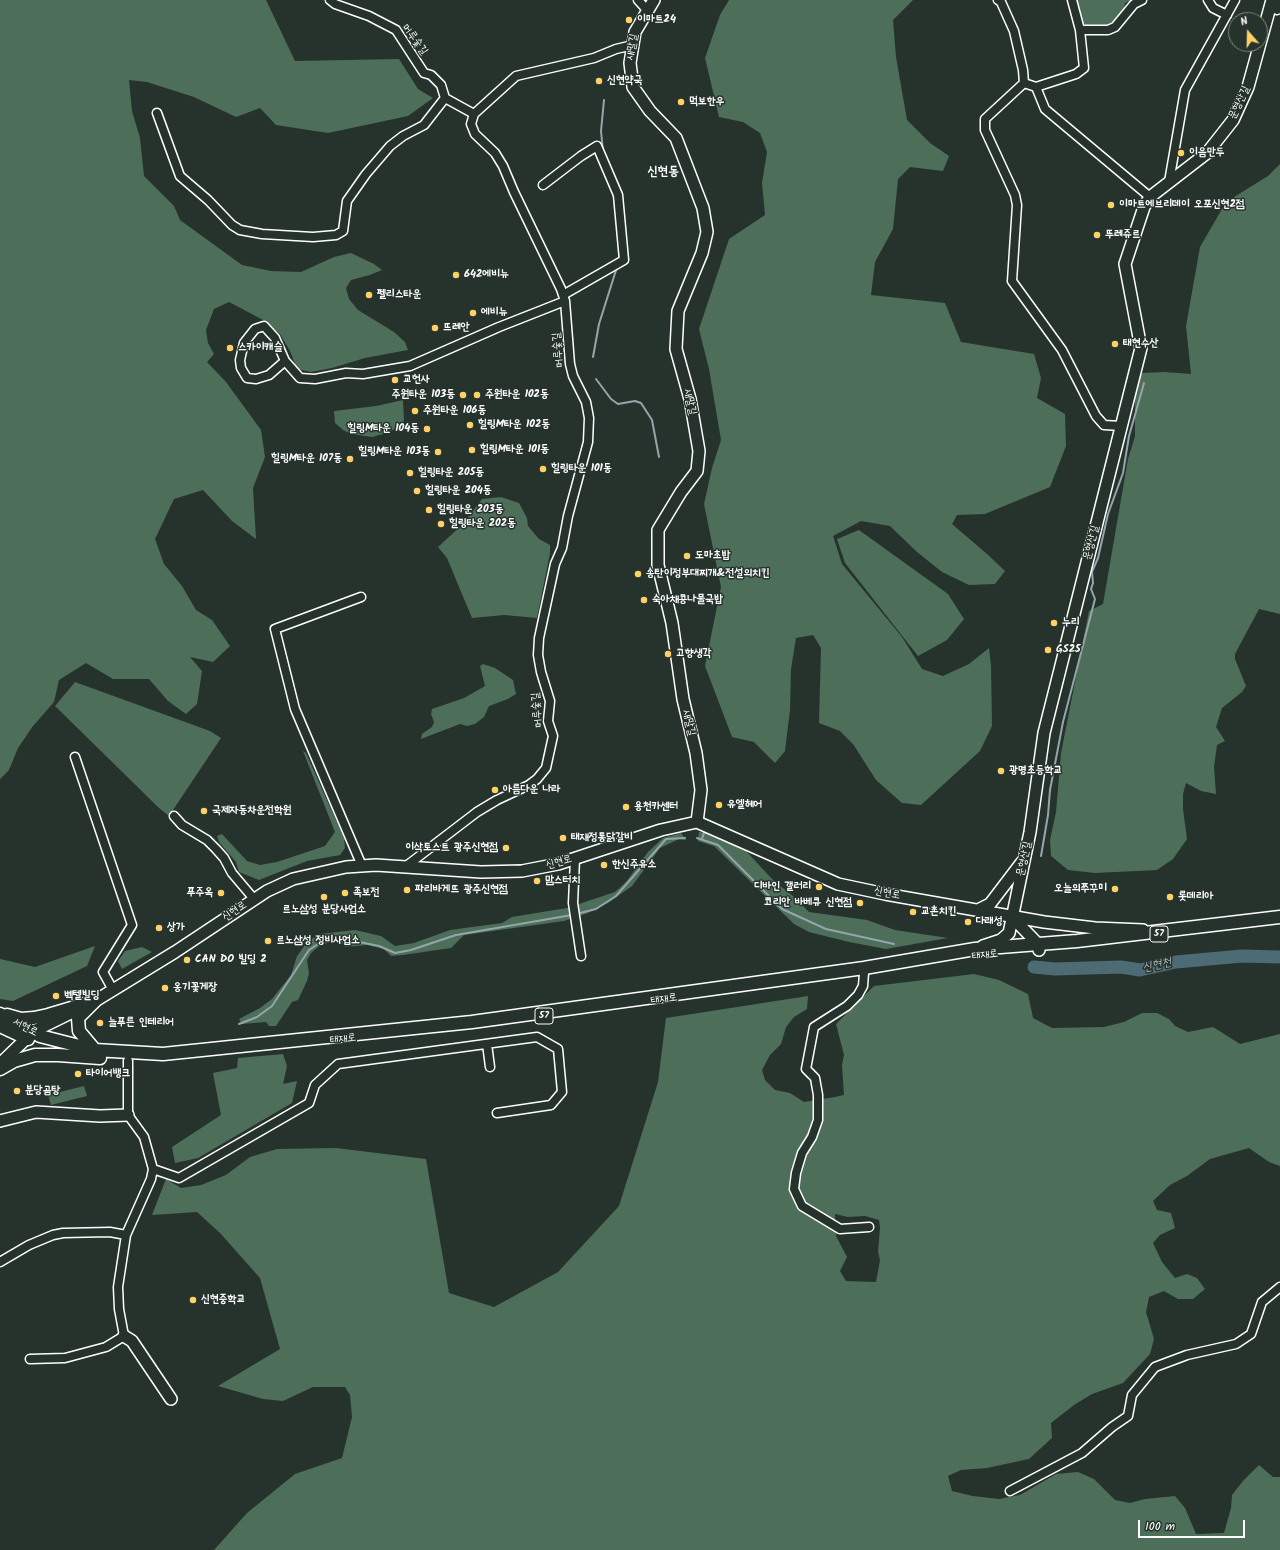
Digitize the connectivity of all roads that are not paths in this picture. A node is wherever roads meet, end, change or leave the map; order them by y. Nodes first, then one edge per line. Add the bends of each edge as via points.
1 (330, 0) edge
2 (638, 0) edge
3 (654, 0) edge
4 (998, 0) edge
5 (1072, 0) edge
6 (1142, 0) edge
7 (1208, 0) edge
8 (1235, 0) edge
9 (1278, 0) edge
10 (1275, 5) edge
11 (648, 11) junction
12 (1227, 15) junction
13 (1080, 30) junction
14 (633, 45) junction
15 (1024, 83) junction
16 (1036, 87) junction
17 (445, 98) junction
18 (157, 112) dead end
19 (474, 114) junction
20 (1169, 182) junction
21 (542, 185) dead end
22 (1150, 197) junction
23 (564, 298) junction
24 (285, 361) junction
25 (1121, 426) junction
26 (361, 597) dead end
27 (75, 757) dead end
28 (174, 816) dead end
29 (697, 822) junction
30 (1026, 857) junction
31 (575, 859) junction
32 (362, 866) junction
33 (405, 866) junction
34 (254, 899) junction
35 (978, 910) junction
36 (1011, 917) junction
37 (1280, 919) edge
38 (1153, 932) junction
39 (1038, 947) junction
40 (975, 949) junction
41 (581, 956) dead end
42 (864, 973) junction
43 (113, 990) junction
44 (95, 1001) junction
45 (0, 1014) edge
46 (0, 1026) edge
47 (30, 1035) junction
48 (49, 1042) joint
49 (487, 1044) junction
50 (97, 1054) junction
51 (178, 1057) junction
52 (128, 1061) junction
53 (0, 1064) edge
54 (490, 1067) dead end
55 (0, 1069) edge
56 (497, 1113) dead end
57 (128, 1115) junction
58 (0, 1121) edge
59 (153, 1169) junction
60 (869, 1227) dead end
61 (126, 1235) junction
62 (0, 1262) edge
63 (1280, 1287) edge
64 (124, 1336) junction
65 (30, 1359) dead end
66 (171, 1399) dead end
67 (1010, 1491) dead end

1 - 17 street, 머루숯길 via 396,30 424,73 431,75 441,85
2 - 11 street
3 - 11 street, 새말길
4 - 15 street via 1014,31
5 - 13 street
6 - 13 street via 1134,4 1115,27 1108,30
7 - 12 street via 1213,8
8 - 12 street
9 - 10 street
10 - 20 street, 문형산길 via 1248,87 1233,120 1206,153
11 - 14 street, 새말길 via 635,32
12 - 20 street via 1185,90
13 - 16 street via 1084,68 1076,74
14 - 19 street via 594,58 516,76
14 - 29 street, 새말길 via 630,63 633,87 650,111 676,138 703,208 707,232 702,253 678,311 676,348 690,399 699,451 696,471 658,530 658,565 672,623 683,699 698,767 701,790
15 - 16 street
15 - 25 street via 985,119 985,130 1015,195 1017,205 1012,281 1062,350 1096,416 1104,425
16 - 22 street via 1045,109
17 - 18 street via 424,125 390,146 366,174 347,201 344,231 336,235 313,237 262,234 240,230 232,225 180,176
17 - 19 street
19 - 23 street, 머루숯길 via 471,124 474,134 495,153 503,166
20 - 22 street, 문형산길
21 - 23 street via 597,146 618,195 624,260
22 - 25 street, 문형산길 via 1144,207 1125,264 1141,348
23 - 24 street via 410,366 308,379 300,378
23 - 33 street, 머루숯길 via 570,364 586,402 589,418 588,442 562,548 555,564 539,638 540,672 550,701 548,721 553,736 546,768 529,785 497,800 470,817
24 - 24 street via 275,338 264,326 255,329 244,343 240,368 247,378 256,379 269,375
25 - 30 street, 문형산길 via 1044,732
26 - 32 street via 275,629 295,709
27 - 43 street via 132,925 103,972
28 - 34 street via 182,825 207,840 216,849
29 - 31 street, 신현로 via 661,830
29 - 35 street, 신현로 via 838,884
30 - 35 street via 990,904
30 - 36 street, 문형산길
31 - 33 street, 신현로 via 522,871 481,872
31 - 41 street via 573,903
32 - 33 street, 신현로
32 - 34 street, 신현로 via 293,879
34 - 43 street, 신현로
35 - 36 street, 신현로
36 - 38 street, 신현로 via 1095,928 1125,928
36 - 39 street
36 - 40 street, 문형산길 via 1009,933 1001,940
37 - 38 main road, 태재로 / 57
37 - 39 main road, 태재로 / 57
38 - 39 main road, 태재로 / 57
39 - 40 main road, 태재로 / 57
39 - 42 main road, 태재로 / 57
40 - 50 main road, 태재로 / 57 via 864,968 472,1022 163,1054
42 - 51 main road, 태재로 / 57 via 473,1026
42 - 60 street via 863,986 858,995 847,1006 814,1027 806,1069 815,1078 818,1120 812,1137 802,1153 794,1188 802,1206 840,1229
43 - 44 street, 신현로
44 - 45 main road via 34,1018
44 - 47 street, 신현로
44 - 50 main road via 78,1018 79,1031
45 - 47 main road, 서현로 / 57
46 - 47 main road, 서현로 / 57
47 - 48 main road, 서현로 / 57
47 - 53 street, 신현로
48 - 50 main road, 태재로 / 57
49 - 54 street
49 - 56 street via 537,1037 558,1049 562,1092 551,1105
49 - 59 street via 338,1064 315,1084 309,1103 178,1178
50 - 51 main road, 태재로 / 57
50 - 52 main road
50 - 55 main road via 35,1055 14,1061
51 - 52 main road
52 - 57 street
57 - 58 street via 36,1112
57 - 59 street via 144,1137
59 - 61 street
61 - 62 street via 110,1232 53,1235
61 - 64 street via 118,1287
63 - 67 street via 1262,1302 1250,1334 1236,1344 1187,1355 1155,1367 1132,1395 1128,1416 1082,1453
64 - 65 street via 106,1347 65,1358
64 - 66 street via 132,1341

